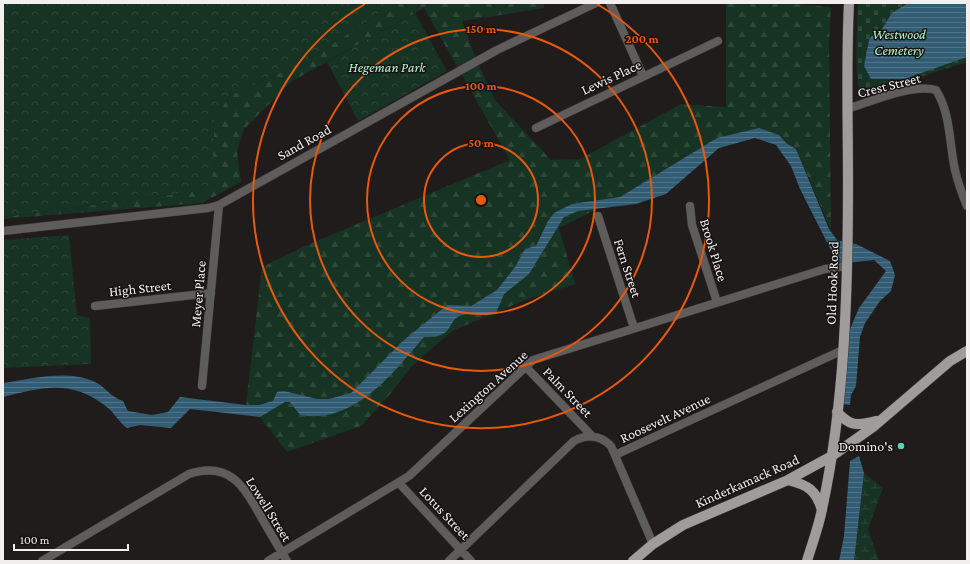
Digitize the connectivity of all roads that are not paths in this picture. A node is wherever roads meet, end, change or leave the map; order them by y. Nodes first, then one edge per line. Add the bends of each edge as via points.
1 (596, 3) edge
2 (610, 3) edge
3 (849, 3) edge
4 (718, 41) dead end
5 (642, 76) junction
6 (847, 109) junction
7 (536, 128) dead end
8 (218, 205) junction
9 (690, 206) dead end
10 (967, 206) edge
11 (598, 216) dead end
12 (3, 231) edge
13 (847, 266) junction
14 (211, 293) junction
15 (717, 302) junction
16 (95, 306) dead end
17 (634, 328) junction
18 (843, 350) junction
19 (967, 351) edge
20 (525, 366) junction
21 (202, 386) dead end
22 (837, 412) junction
23 (879, 421) junction
24 (592, 436) junction
25 (615, 455) junction
26 (832, 456) junction
27 (788, 480) junction
28 (399, 483) junction
29 (822, 510) junction
30 (653, 544) junction
31 (461, 550) junction
32 (282, 553) junction
33 (42, 561) edge
34 (268, 561) edge
35 (287, 561) edge
36 (449, 561) edge
37 (471, 561) edge
38 (632, 561) edge
39 (808, 561) edge

1 - 8 street, Sand Road via 497,50
2 - 5 street
3 - 6 main road, Old Hook Road
4 - 5 street, Lewis Place
5 - 7 street, Lewis Place
6 - 10 street, Crest Street via 921,88 936,90 948,118 955,170
6 - 13 main road, Old Hook Road
8 - 12 street, Sand Road
8 - 14 street, Meyer Place
9 - 15 street, Brook Place via 692,225
11 - 17 street, Fern Street
13 - 15 street, Lexington Avenue via 825,269
13 - 18 main road, Old Hook Road
14 - 16 street, High Street
14 - 21 street, Meyer Place
15 - 17 street, Lexington Avenue
17 - 20 street, Lexington Avenue via 543,356
18 - 22 main road, Old Hook Road
18 - 25 street, Roosevelt Avenue
19 - 23 main road, Kinderkamack Road via 934,374
20 - 24 street, Palm Street
20 - 28 street, Lexington Avenue
22 - 23 main road via 846,422 858,425
22 - 26 main road, Old Hook Road
23 - 26 main road, Kinderkamack Road
24 - 25 street, Roosevelt Avenue via 606,441
24 - 31 street via 574,441
25 - 30 street
26 - 27 main road, Kinderkamack Road
26 - 29 main road, Old Hook Road
27 - 29 main road via 810,488 818,498
27 - 30 main road, Kinderkamack Road via 697,518
28 - 31 street, Lotus Street
28 - 32 street, Lexington Avenue
29 - 39 main road, Old Hook Road
30 - 38 main road, Kinderkamack Road
31 - 36 street
31 - 37 street, Lotus Street
32 - 33 street, Lowell Street via 245,489 234,478 208,470 181,479
32 - 34 street, Lexington Avenue
32 - 35 street, Lowell Street

